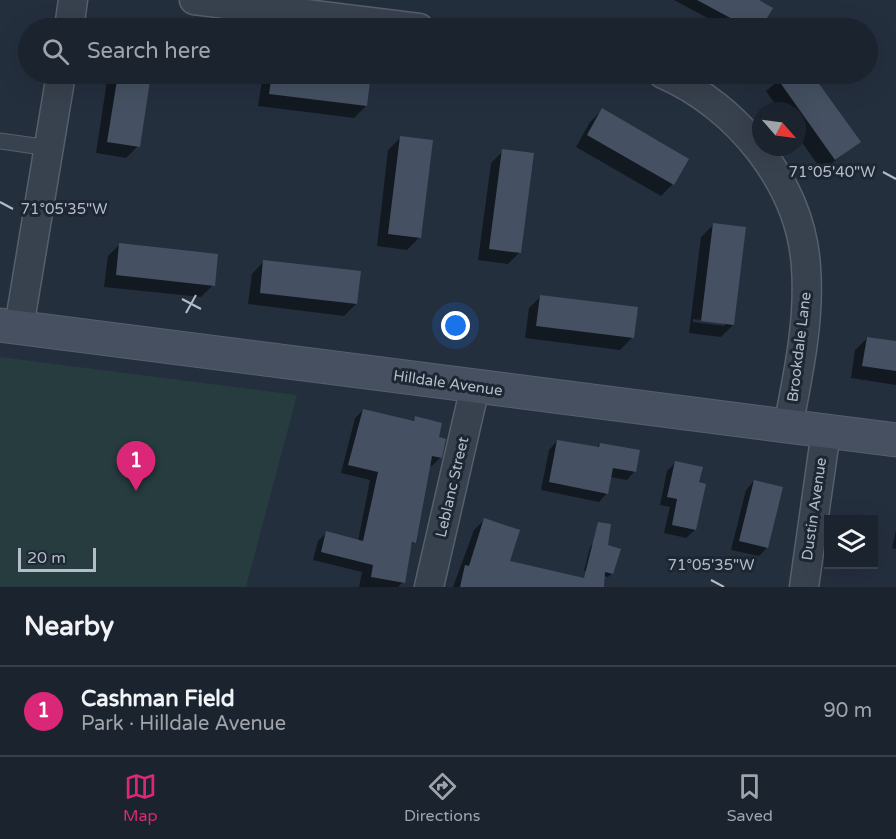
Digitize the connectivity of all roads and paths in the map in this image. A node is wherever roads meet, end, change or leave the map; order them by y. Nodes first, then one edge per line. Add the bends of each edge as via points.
1 (74, 0) edge
2 (194, 0) edge
3 (71, 18) edge
4 (339, 18) edge
5 (59, 84) edge
6 (680, 84) edge
7 (0, 141) edge
8 (49, 148) junction
9 (10, 326) edge
10 (475, 387) junction
11 (788, 427) junction
12 (825, 431) junction
13 (896, 440) edge
14 (429, 587) edge
15 (804, 587) edge

1 - 3 street
2 - 4 street
5 - 8 street
6 - 11 street, Brookdale Lane via 718,106 738,124 773,171 803,240 807,292
7 - 8 lane
8 - 9 street
9 - 10 main road, Hilldale Avenue
10 - 11 main road, Hilldale Avenue
10 - 14 street, Leblanc Street
11 - 12 main road, Hilldale Avenue
12 - 13 main road, Hilldale Avenue
12 - 15 street, Dustin Avenue

